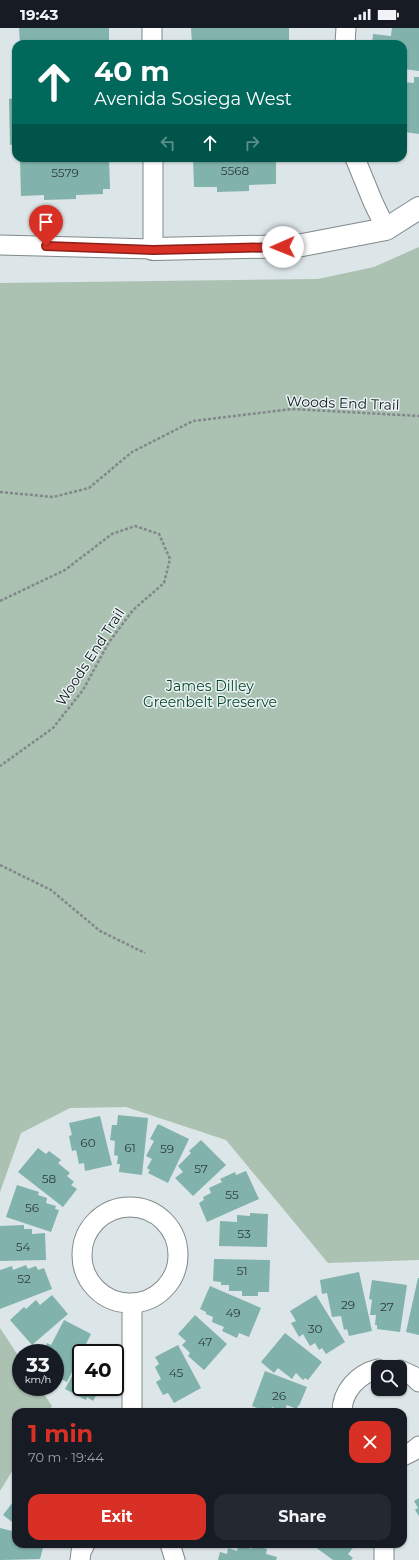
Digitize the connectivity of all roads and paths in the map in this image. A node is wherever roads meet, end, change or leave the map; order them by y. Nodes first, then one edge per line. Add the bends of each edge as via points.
1 (152, 28) edge
2 (346, 28) edge
3 (152, 40) edge
4 (345, 40) edge
5 (153, 162) edge
6 (357, 162) edge
7 (419, 208) edge
8 (386, 229) junction
9 (0, 245) edge
10 (153, 250) junction
11 (419, 416) edge
12 (0, 492) edge
13 (0, 601) edge
14 (0, 766) edge
15 (0, 865) edge
16 (145, 953) dead end
17 (132, 1303) junction
18 (371, 1371) edge
19 (407, 1373) edge
20 (419, 1382) edge
21 (132, 1408) edge
22 (342, 1408) edge
23 (419, 1446) edge
24 (407, 1454) edge
25 (84, 1548) edge
26 (171, 1548) edge
27 (384, 1548) edge
28 (80, 1560) edge
29 (175, 1560) edge
30 (384, 1560) edge

1 - 3 street
2 - 4 street
5 - 10 street
6 - 8 street
7 - 8 street
8 - 10 street via 297,246
9 - 10 street
11 - 12 path, Woods End Trail via 292,408 193,421 132,452 89,488 53,497
13 - 14 path, Woods End Trail via 65,570 112,534 135,526 159,534 170,559 164,583 133,610 109,642 83,690 53,728
15 - 16 path via 51,890 100,930
17 - 17 street via 147,1300 161,1292 171,1280 177,1265 178,1250 169,1228 152,1212 137,1208 121,1208 108,1212 87,1232 82,1246 81,1261 93,1287 117,1302
17 - 21 street
18 - 22 street via 356,1380 347,1392
19 - 20 street
23 - 24 street
25 - 28 street
26 - 29 street
27 - 30 street

